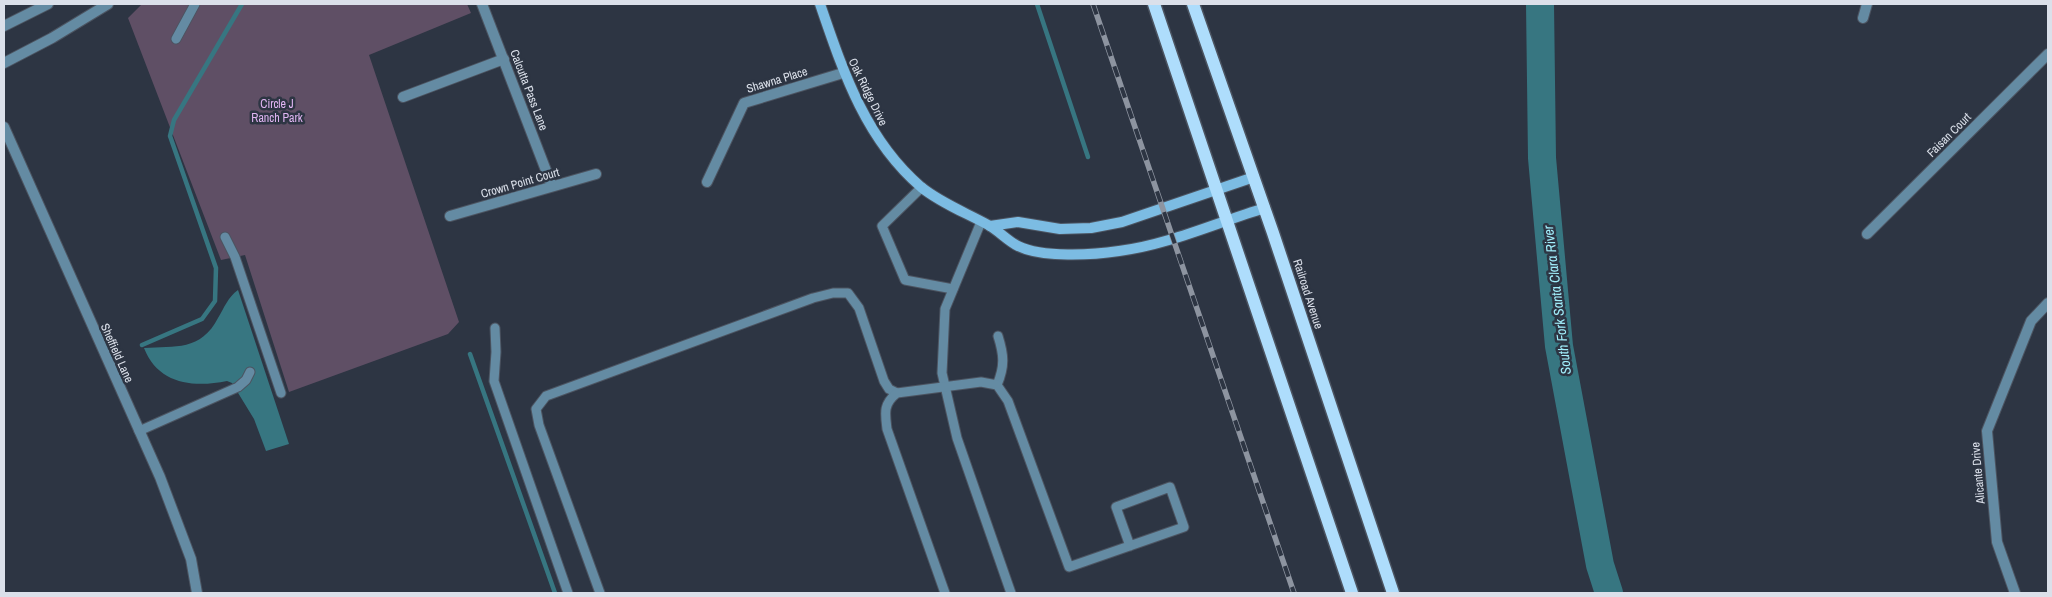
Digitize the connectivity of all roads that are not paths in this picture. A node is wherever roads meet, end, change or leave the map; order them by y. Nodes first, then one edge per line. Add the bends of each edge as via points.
1 (48, 4) edge
2 (108, 4) edge
3 (195, 4) edge
4 (482, 4) edge
5 (820, 4) edge
6 (1154, 4) edge
7 (1193, 4) edge
8 (1867, 4) edge
9 (1863, 18) dead end
10 (4, 26) edge
11 (176, 39) dead end
12 (2048, 54) edge
13 (504, 58) junction
14 (4, 63) edge
15 (843, 73) junction
16 (403, 97) dead end
17 (4, 127) edge
18 (596, 174) dead end
19 (1254, 178) junction
20 (707, 182) dead end
21 (552, 186) junction
22 (922, 187) junction
23 (1217, 191) junction
24 (1265, 208) junction
25 (450, 216) dead end
26 (1227, 219) junction
27 (986, 224) junction
28 (1866, 234) dead end
29 (225, 238) dead end
30 (953, 289) junction
31 (2048, 303) edge
32 (495, 328) dead end
33 (998, 336) dead end
34 (250, 372) dead end
35 (997, 385) junction
36 (945, 387) junction
37 (897, 393) junction
38 (281, 394) dead end
39 (138, 431) junction
40 (1130, 546) junction
41 (197, 593) edge
42 (568, 593) edge
43 (600, 593) edge
44 (944, 593) edge
45 (1011, 593) edge
46 (1352, 593) edge
47 (1393, 593) edge
48 (2015, 593) edge

1 - 10 street
2 - 14 street
3 - 11 lane
4 - 13 street, Calcutta Pass Lane
5 - 15 main road, Oak Ridge Drive
6 - 23 main road
7 - 19 main road, Railroad Avenue
8 - 9 street
12 - 28 street, Faisan Court
13 - 16 street
13 - 21 street, Calcutta Pass Lane
15 - 20 street, Shawna Place via 744,102
15 - 22 main road, Oak Ridge Drive via 880,143
17 - 39 street, Sheffield Lane
18 - 21 street, Crown Point Court
19 - 23 main road
19 - 24 main road, Railroad Avenue
21 - 25 street, Crown Point Court
22 - 27 main road, Oak Ridge Drive via 957,211
22 - 30 lane via 882,226 905,280
23 - 26 main road
23 - 27 main road via 1122,222 1091,228 1060,229 1018,222
24 - 26 main road, Oak Ridge Drive
24 - 47 main road, Railroad Avenue
26 - 27 main road, Oak Ridge Drive via 1148,245 1089,254 1054,254 1019,246
26 - 46 main road
27 - 30 lane
29 - 38 lane via 235,257
30 - 36 lane via 945,309 942,374
31 - 48 street, Alicante Drive via 2031,321 1987,430 1997,542
32 - 42 lane via 494,381
33 - 35 lane via 1005,358
34 - 39 lane via 238,387
35 - 36 lane via 981,382
35 - 40 lane via 1008,401 1069,567
36 - 37 lane
36 - 45 lane via 957,438
37 - 43 lane via 884,381 859,308 848,293 813,298 546,396 536,409 539,425
37 - 44 lane via 888,400 885,409 887,428
39 - 41 street, Sheffield Lane via 160,477 191,559
40 - 40 lane via 1184,527 1170,487 1116,507

